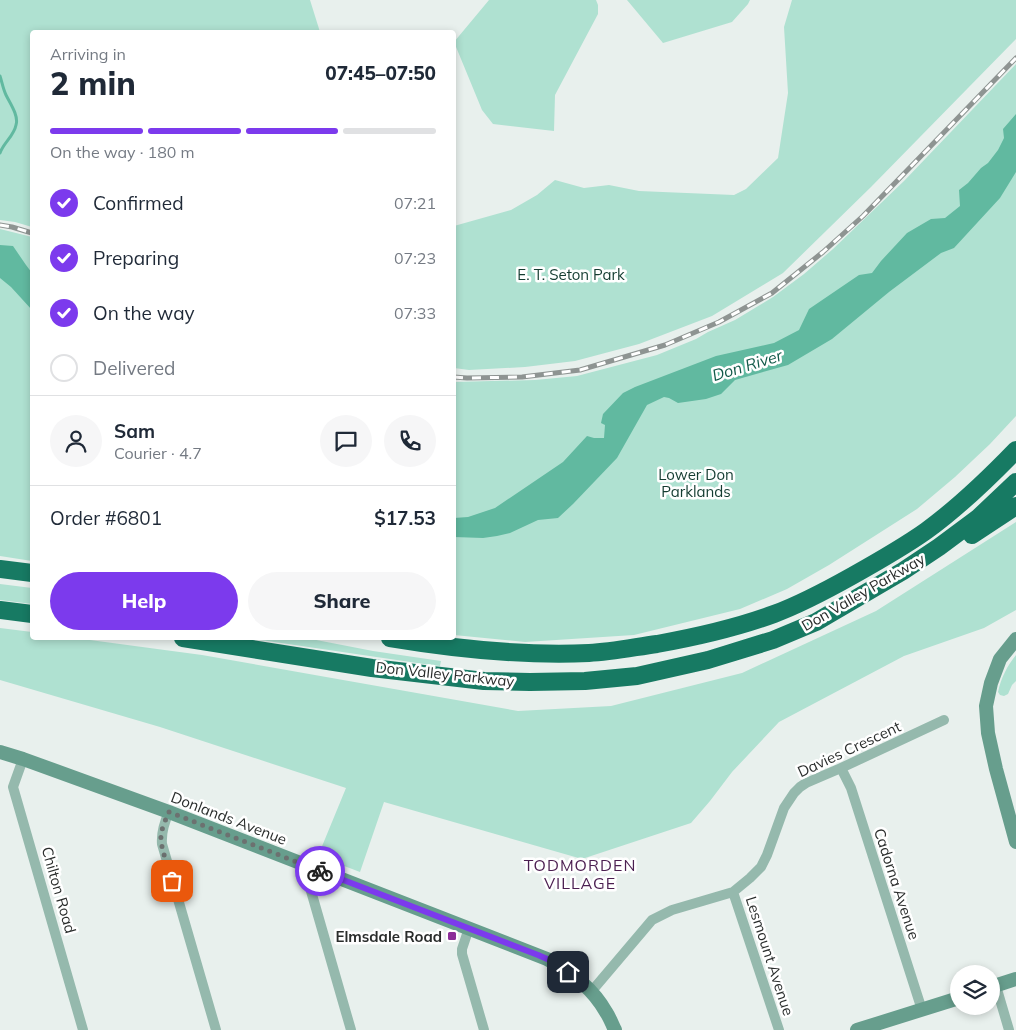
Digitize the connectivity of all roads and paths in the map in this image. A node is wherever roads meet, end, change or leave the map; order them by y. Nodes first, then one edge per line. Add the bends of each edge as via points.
1 (1016, 440) edge
2 (1012, 454) edge
3 (1016, 482) edge
4 (1016, 506) edge
5 (939, 547) junction
6 (0, 569) edge
7 (30, 573) edge
8 (0, 610) edge
9 (30, 614) edge
10 (1016, 639) edge
11 (196, 640) edge
12 (405, 640) edge
13 (944, 720) dead end
14 (0, 752) edge
15 (23, 759) junction
16 (841, 768) junction
17 (169, 812) junction
18 (1016, 842) edge
19 (319, 871) junction
20 (733, 892) junction
21 (469, 928) junction
22 (1016, 979) edge
23 (1000, 984) edge
24 (591, 992) junction
25 (950, 1001) edge
26 (1000, 1004) edge
27 (922, 1010) junction
28 (883, 1026) edge
29 (83, 1030) edge
30 (216, 1030) edge
31 (351, 1030) edge
32 (484, 1030) edge
33 (615, 1030) edge
34 (779, 1030) edge
35 (857, 1030) edge
36 (1009, 1030) edge

1 - 2 highway, Don Valley Parkway
2 - 12 highway, Don Valley Parkway via 997,471 926,531 825,591 774,614 711,633 592,652 503,653
3 - 5 highway, Don Valley Parkway via 978,518
4 - 5 highway via 975,534
5 - 11 highway, Don Valley Parkway via 816,622 773,640 708,660 637,676 585,681 484,681
6 - 7 highway
8 - 9 highway
10 - 18 street via 1000,659 986,706 992,751
13 - 16 street, Davies Crescent
14 - 15 street, Donlands Avenue
15 - 17 street, Donlands Avenue
15 - 29 street, Chilton Road via 13,787
16 - 20 street, Davies Crescent via 806,783 794,792 784,808 761,866
16 - 27 street, Cadorna Avenue via 851,788
17 - 19 street, Donlands Avenue
17 - 30 street via 161,836 162,844
19 - 21 street, Donlands Avenue
19 - 31 street via 311,891
20 - 24 street, Davies Crescent via 672,910 652,920
20 - 34 street, Lesmount Avenue
21 - 24 street, Donlands Avenue via 554,962
21 - 32 street via 462,954
22 - 23 street
24 - 33 street, Donlands Avenue
25 - 27 street
26 - 36 street
27 - 28 street
28 - 35 street

